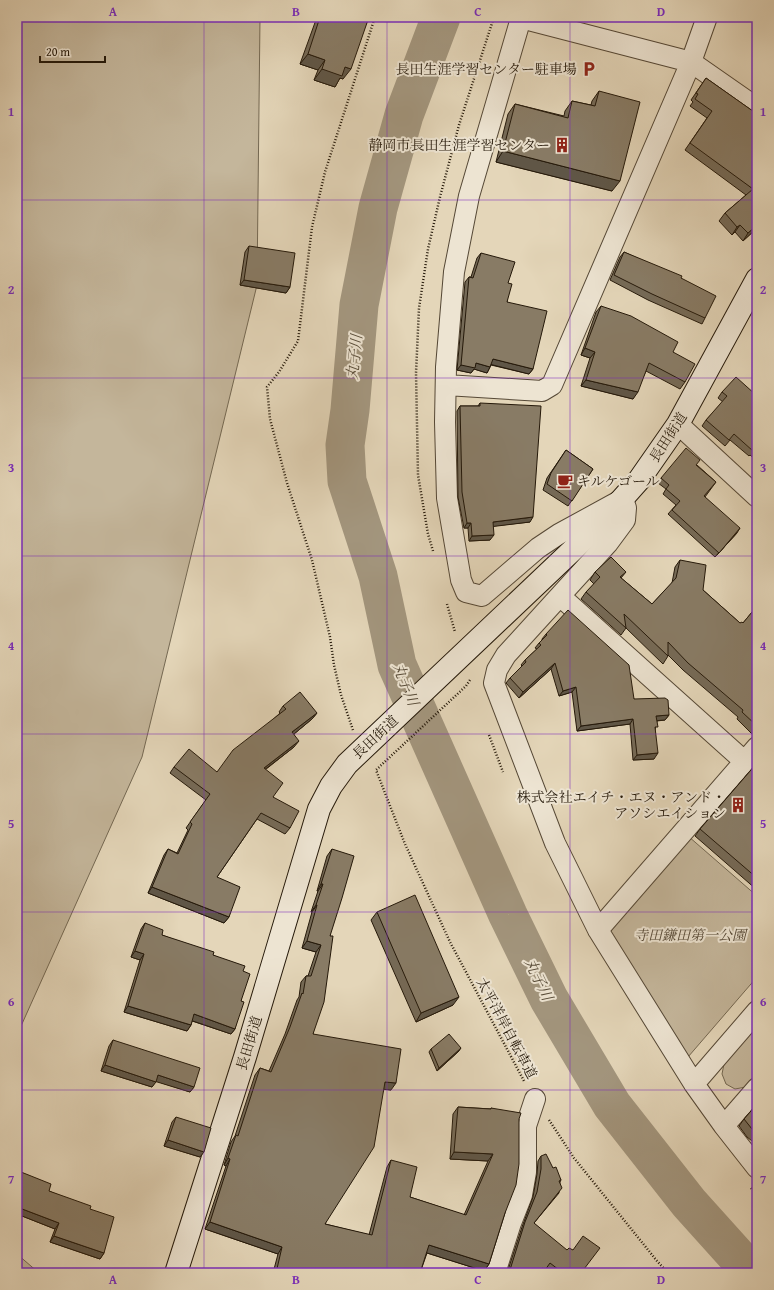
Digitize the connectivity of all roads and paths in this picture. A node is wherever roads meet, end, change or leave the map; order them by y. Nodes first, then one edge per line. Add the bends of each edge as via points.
1 (375, 17) edge
2 (707, 17) edge
3 (691, 62) junction
4 (757, 108) edge
5 (755, 287) edge
6 (446, 384) junction
7 (678, 424) junction
8 (757, 497) edge
9 (623, 499) junction
10 (560, 596) junction
11 (466, 686) dead end
12 (367, 746) junction
13 (751, 754) edge
14 (598, 930) junction
15 (757, 1011) edge
16 (694, 1084) junction
17 (757, 1088) edge
18 (535, 1099) junction
19 (724, 1126) junction
20 (757, 1168) edge
21 (176, 1273) edge
22 (495, 1273) edge
23 (668, 1273) edge

1 - 12 path via 325,172 312,227 298,341 267,387 270,420 312,560 341,695
2 - 3 street
3 - 4 street
3 - 6 street via 552,385 542,391
3 - 6 street via 521,18 469,196 454,272
5 - 7 main road, 長田街道
6 - 9 street via 447,498 461,580 466,592 482,596 538,548
7 - 8 street
7 - 9 main road, 長田街道
9 - 10 street via 626,508 625,520 608,543
9 - 12 main road, 長田街道 via 598,526
10 - 13 street
10 - 14 street via 506,655 497,670 494,683 556,843
11 - 18 path, 太平洋岸自転車道 via 376,770 405,844 450,942
12 - 21 main road, 長田街道 via 347,764 319,809 245,1057
13 - 14 street
14 - 16 street
15 - 16 street
16 - 19 street
17 - 19 street
18 - 22 street via 526,1126 526,1172 522,1195
18 - 23 path, 太平洋岸自転車道 via 574,1158
19 - 20 street

